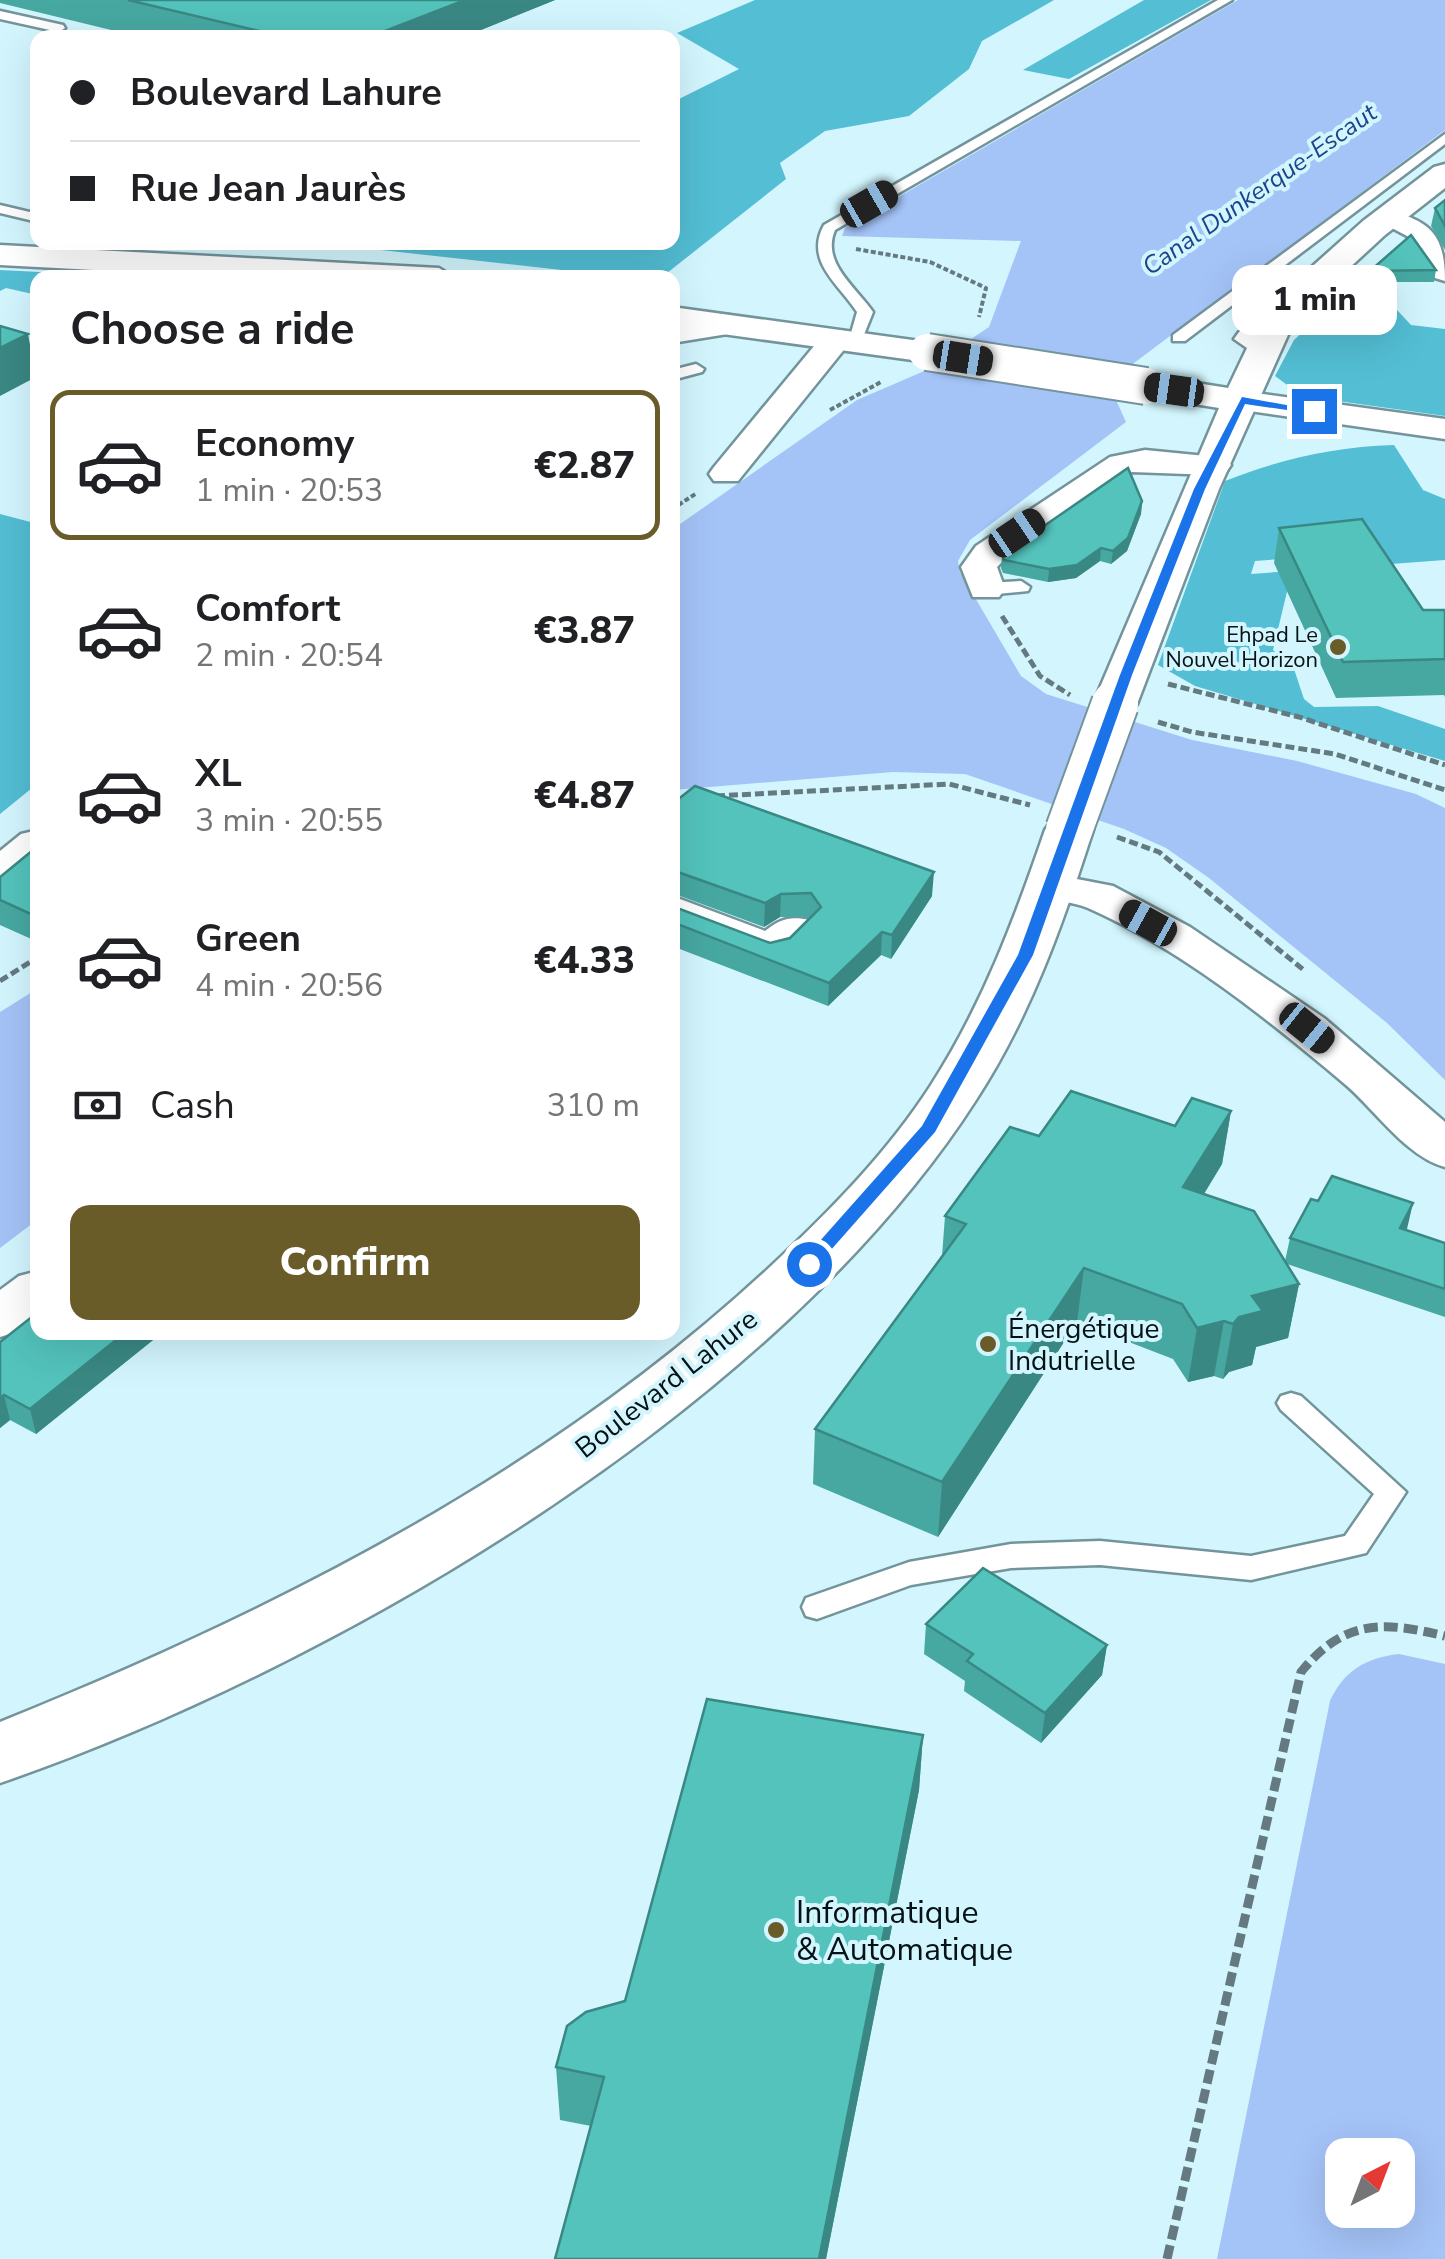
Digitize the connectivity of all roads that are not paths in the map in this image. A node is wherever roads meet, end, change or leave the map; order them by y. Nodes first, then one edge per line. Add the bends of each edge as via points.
1 (1226, 0) edge
2 (0, 15) edge
3 (59, 28) dead end
4 (1445, 138) edge
5 (1445, 173) edge
6 (0, 209) edge
7 (30, 216) edge
8 (1387, 218) junction
9 (0, 254) edge
10 (0, 264) edge
11 (141, 270) edge
12 (293, 270) edge
13 (1445, 272) edge
14 (680, 309) edge
15 (680, 317) edge
16 (728, 325) junction
17 (680, 331) edge
18 (1179, 338) dead end
19 (848, 341) junction
20 (696, 370) dead end
21 (680, 373) edge
22 (1229, 399) junction
23 (1445, 429) edge
24 (1204, 473) junction
25 (726, 474) dead end
26 (1003, 588) road end
27 (30, 851) edge
28 (0, 875) edge
29 (1051, 887) junction
30 (680, 912) edge
31 (794, 930) edge
32 (1445, 1150) edge
33 (30, 1295) edge
34 (0, 1318) edge
35 (1292, 1404) dead end
36 (816, 1607) dead end
37 (0, 1754) edge

1 - 19 lane via 829,228 823,257 865,312
2 - 3 lane
4 - 18 lane
5 - 8 main road
6 - 7 lane
8 - 13 street via 1417,230
8 - 22 main road, Boulevard Lahure via 1279,316
9 - 12 main road
10 - 11 main road
14 - 19 main road
15 - 16 main road
16 - 17 main road
16 - 19 main road
19 - 22 main road, bridge
19 - 25 street
20 - 21 lane
22 - 23 street
22 - 24 main road, Boulevard Lahure
24 - 26 street via 1145,460 1113,468 989,554 978,574
24 - 29 main road, Boulevard Lahure, bridge via 1113,698
27 - 28 main road
29 - 32 street via 1097,895 1174,937 1307,1028
29 - 37 main road, Boulevard Lahure via 1026,955 929,1129 814,1259 693,1368 516,1494 349,1592 143,1694
30 - 31 street via 771,949
33 - 34 street
35 - 36 lane via 1391,1492 1356,1545 1251,1568 1100,1552 1011,1556 909,1574

